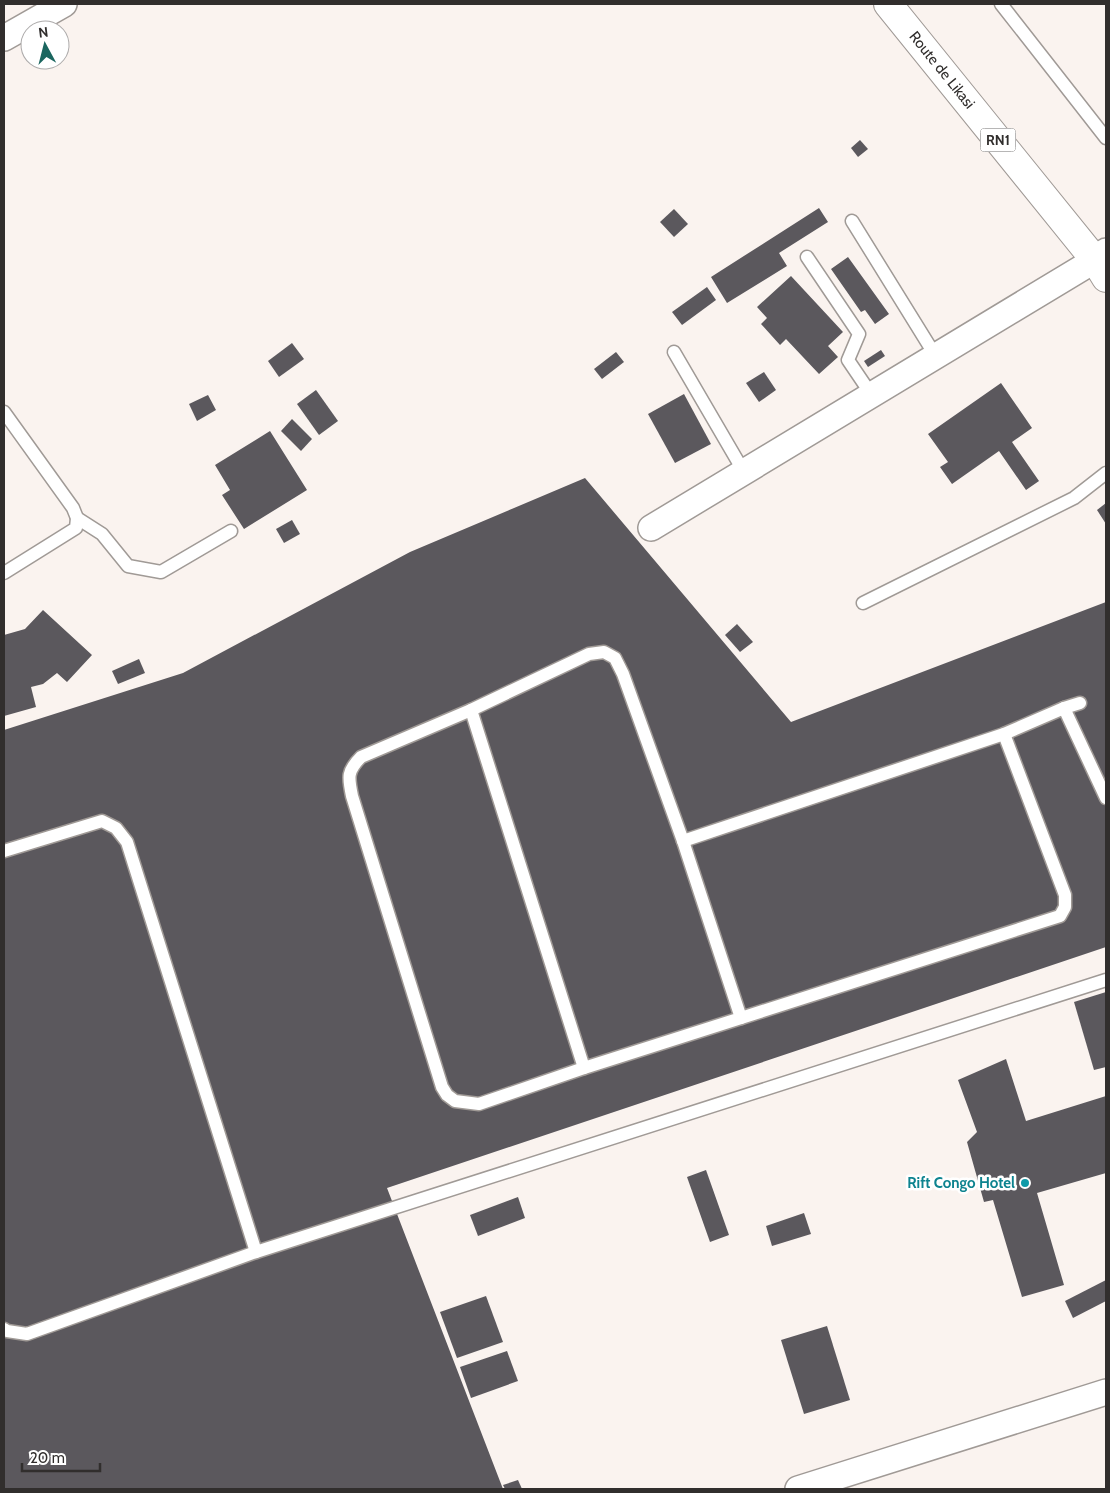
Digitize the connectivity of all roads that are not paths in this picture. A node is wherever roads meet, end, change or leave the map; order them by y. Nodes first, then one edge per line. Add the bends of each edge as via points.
1 (64, 4) edge
2 (888, 4) edge
3 (1001, 4) edge
4 (4, 38) edge
5 (1106, 138) edge
6 (852, 221) dead end
7 (807, 257) dead end
8 (1102, 263) edge
9 (674, 352) dead end
10 (935, 355) junction
11 (871, 394) junction
12 (4, 412) edge
13 (744, 472) junction
14 (1106, 473) edge
15 (77, 518) junction
16 (652, 528) dead end
17 (231, 530) dead end
18 (4, 573) edge
19 (863, 603) dead end
20 (1080, 703) dead end
21 (1064, 708) junction
22 (471, 710) junction
23 (1004, 734) junction
24 (1106, 798) edge
25 (683, 841) junction
26 (4, 851) edge
27 (1106, 980) edge
28 (741, 1018) junction
29 (584, 1068) junction
30 (256, 1252) junction
31 (4, 1329) edge
32 (1106, 1392) edge
33 (798, 1489) edge

1 - 4 street
2 - 8 highway, Route de Likasi / RN1
3 - 5 lane
6 - 10 lane
7 - 11 lane via 859,334 848,360
8 - 10 street
9 - 13 lane
10 - 11 street
11 - 13 street
12 - 15 lane
13 - 16 street
14 - 19 lane via 1074,498
15 - 17 lane via 102,534 128,566 161,572
15 - 18 lane via 76,528
20 - 21 lane
21 - 23 lane
21 - 24 lane
22 - 25 lane via 589,654 604,652 615,658
22 - 29 lane
22 - 29 lane via 361,757 351,767 349,782 442,1087 446,1095 455,1101 479,1104
23 - 25 lane
23 - 28 lane via 1065,895 1065,907 1060,916
25 - 28 lane
26 - 30 lane via 102,821 116,828 126,842
27 - 30 lane
28 - 29 lane
30 - 31 lane via 28,1334
32 - 33 street

